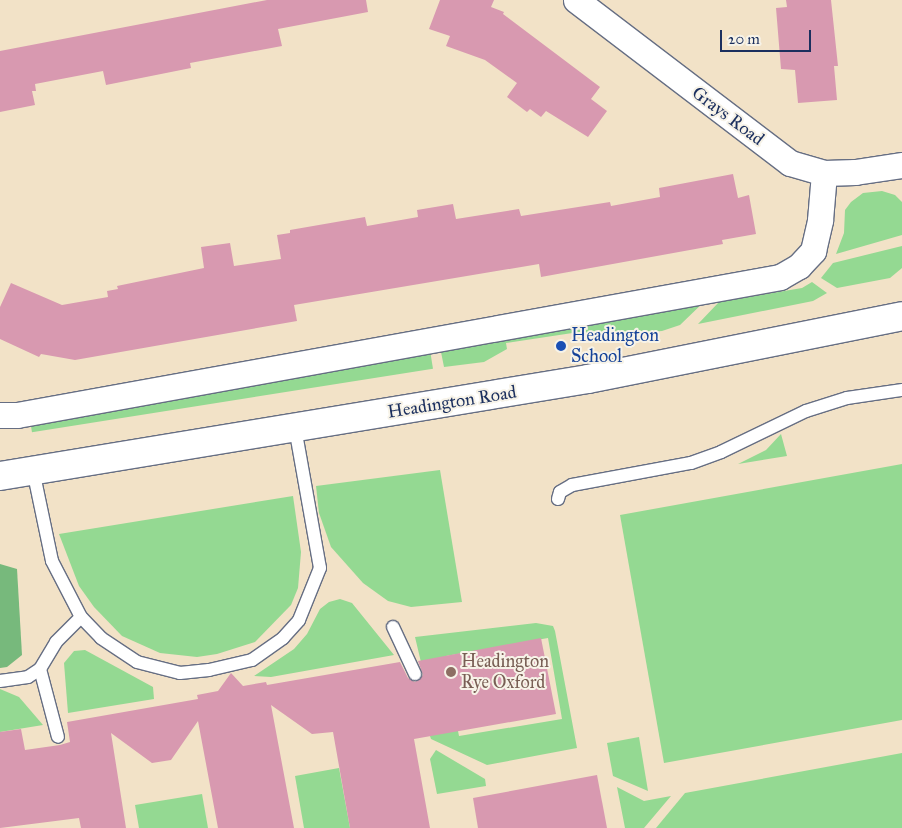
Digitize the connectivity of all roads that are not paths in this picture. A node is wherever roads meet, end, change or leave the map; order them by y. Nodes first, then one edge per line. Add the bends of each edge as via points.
1 (576, 0) edge
2 (902, 165) edge
3 (824, 173) junction
4 (902, 316) edge
5 (902, 390) edge
6 (0, 415) edge
7 (295, 428) junction
8 (33, 470) junction
9 (0, 476) edge
10 (558, 499) dead end
11 (81, 617) junction
12 (393, 627) dead end
13 (40, 669) junction
14 (415, 674) dead end
15 (0, 681) edge
16 (58, 737) dead end

1 - 3 street, Grays Road via 790,163
2 - 3 street, Grays Road
3 - 6 street via 820,220 813,251 799,266 780,277 17,415
4 - 7 main road, Headington Road via 588,380
5 - 10 lane via 848,398 806,411 691,463 572,485 560,492
7 - 8 main road, Headington Road
7 - 11 lane via 320,568 299,620 283,638 264,653 238,665 180,673 137,662 101,638
8 - 9 main road, Headington Road
8 - 11 lane via 52,561
11 - 13 lane via 56,642
12 - 14 lane
13 - 15 lane via 28,677
13 - 16 lane

